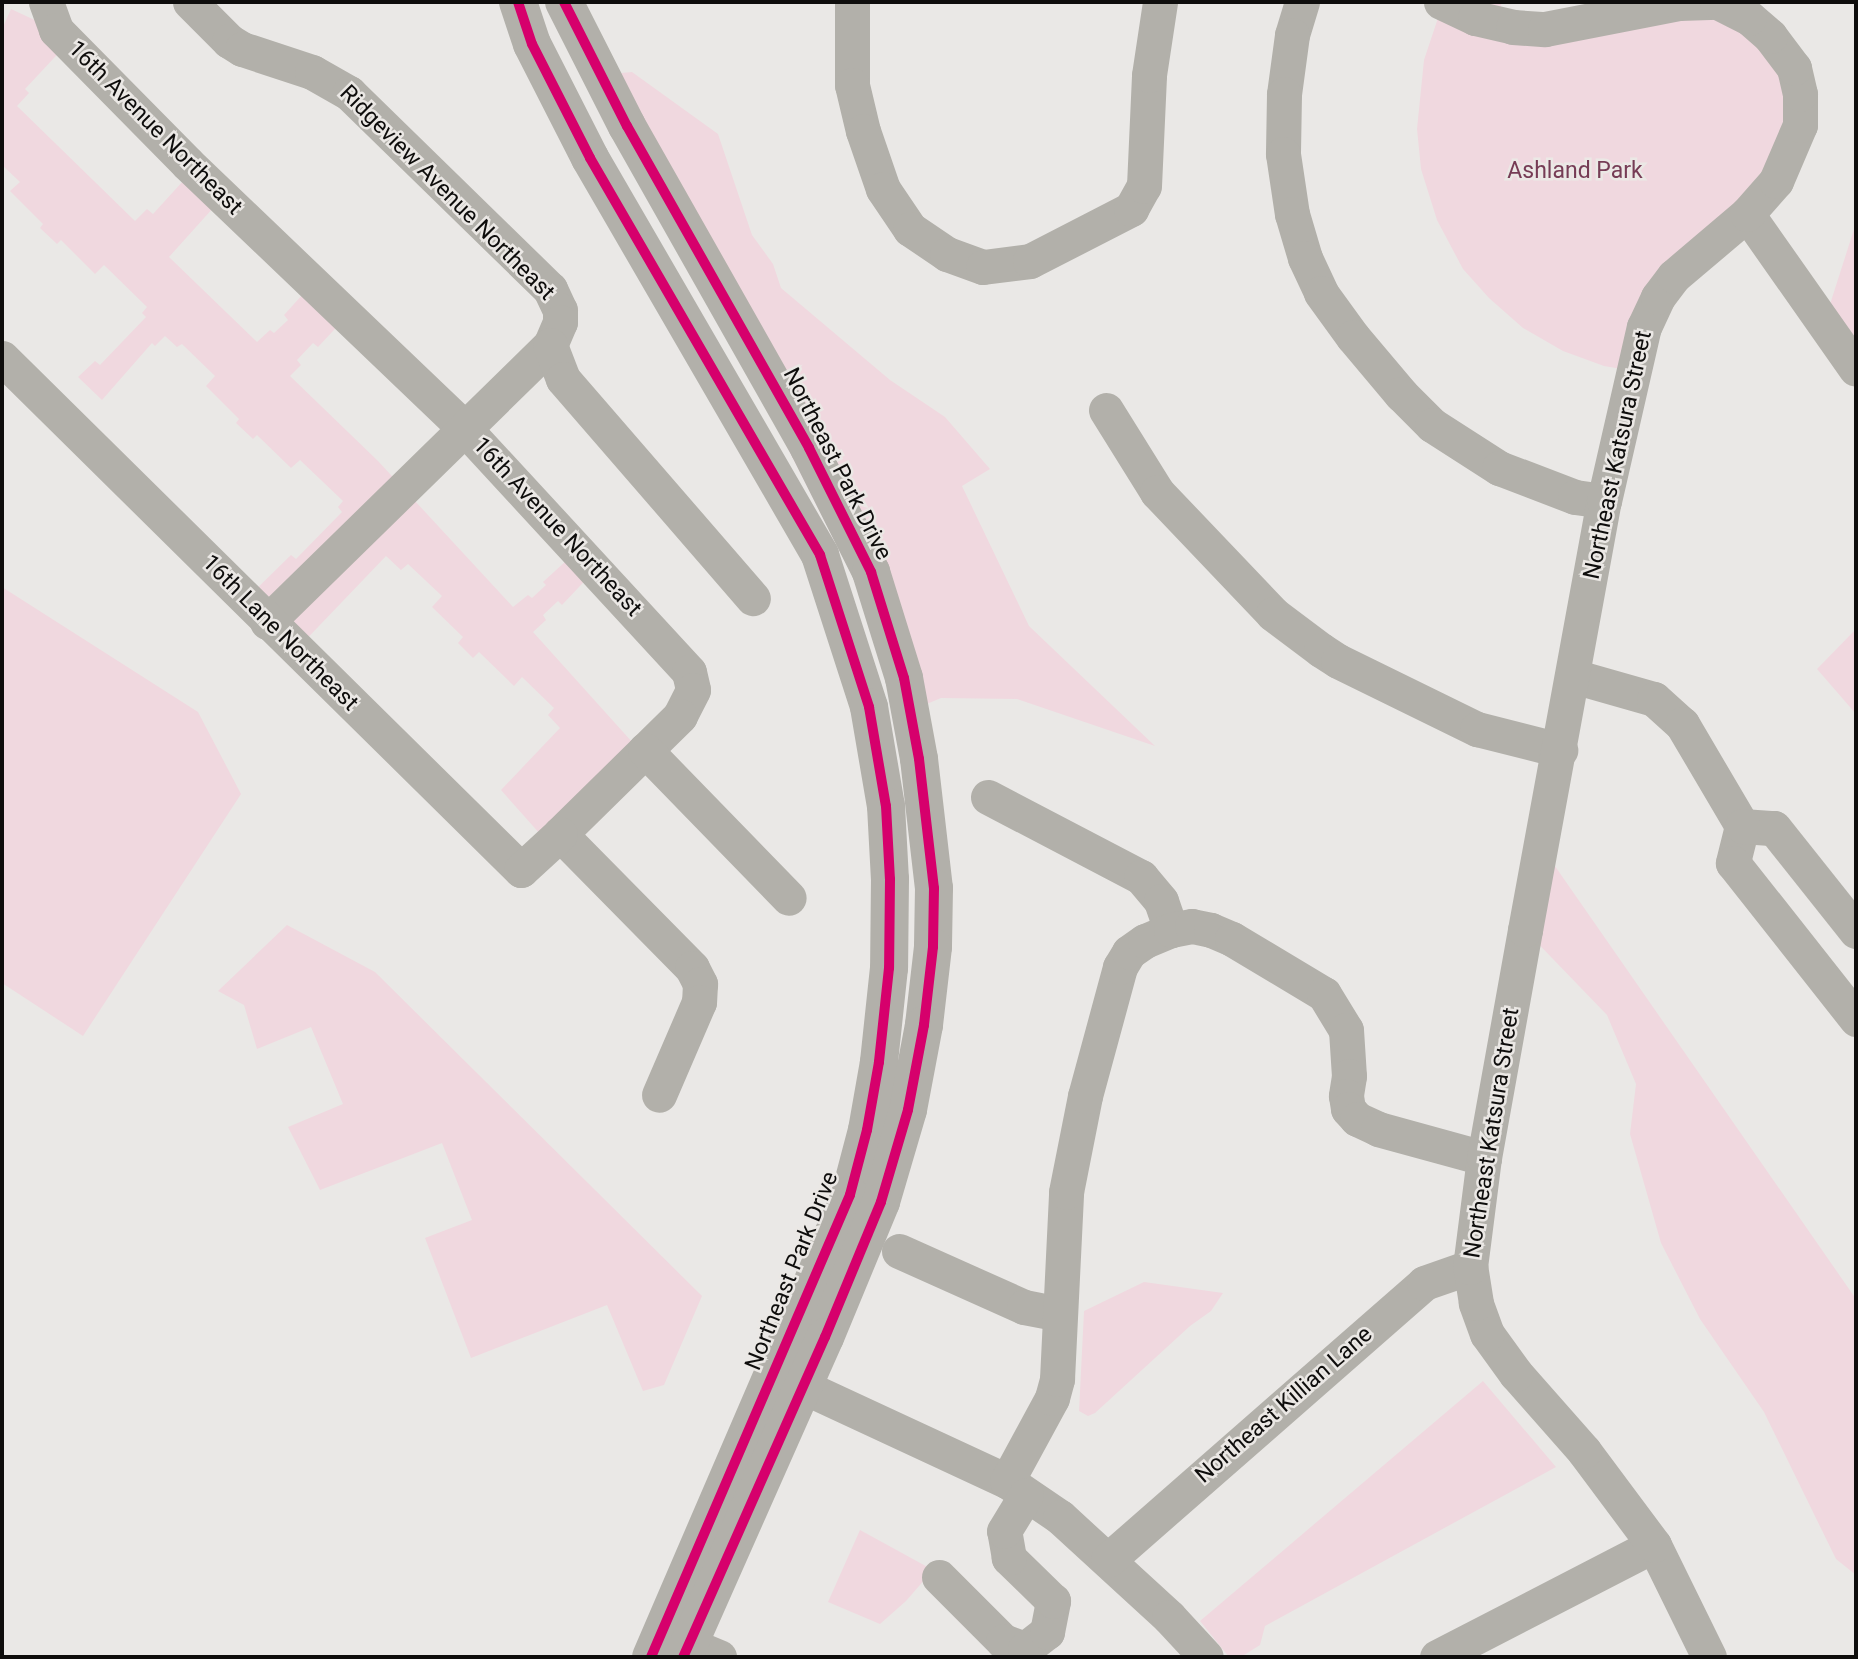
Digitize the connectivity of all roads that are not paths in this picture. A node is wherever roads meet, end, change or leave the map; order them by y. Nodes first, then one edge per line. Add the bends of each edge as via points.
1 (46, 2) edge
2 (190, 2) edge
3 (518, 2) edge
4 (564, 2) edge
5 (852, 2) edge
6 (1160, 2) edge
7 (1302, 2) edge
8 (1441, 2) edge
9 (1717, 2) edge
10 (1748, 214) junction
11 (550, 345) junction
12 (2, 358) edge
13 (1856, 369) edge
14 (1107, 410) dead end
15 (465, 429) junction
16 (1604, 502) junction
17 (753, 598) dead end
18 (267, 622) junction
19 (1573, 676) junction
20 (645, 750) junction
21 (1560, 750) junction
22 (988, 797) dead end
23 (1742, 826) junction
24 (560, 834) junction
25 (789, 898) dead end
26 (1171, 930) junction
27 (1856, 931) edge
28 (1856, 1019) edge
29 (659, 1095) dead end
30 (1485, 1158) junction
31 (899, 1251) dead end
32 (1471, 1267) junction
33 (1059, 1314) junction
34 (788, 1379) junction
35 (1016, 1488) junction
36 (1654, 1545) junction
37 (1108, 1560) junction
38 (939, 1577) dead end
39 (681, 1650) edge
40 (1206, 1657) edge
41 (1437, 1657) edge
42 (1709, 1657) edge

1 - 15 street, 16th Avenue Northeast via 56,30
2 - 11 street, Ridgeview Avenue Northeast via 242,49 312,72 349,93 550,289 560,310
3 - 34 street, Northeast Park Drive via 532,44 590,158 820,555 869,707 886,806 890,879 889,968 879,1062 849,1195
4 - 34 street, Northeast Park Drive via 627,126 809,448 871,572 904,678 919,759 934,888 933,947 908,1110 881,1202
5 - 6 street via 852,85 883,189 910,229 947,254 983,267 1030,261 1131,209 1144,186 1149,75
7 - 16 street via 1284,94 1283,154 1292,214 1321,293 1369,356 1432,425 1499,468 1575,497
8 - 9 street via 1475,18 1545,29 1679,3
9 - 10 street, Northeast Katsura Street via 1770,36 1794,68 1800,94 1801,125 1790,155 1776,181
10 - 13 street
10 - 16 street, Northeast Katsura Street via 1687,263 1658,297 1644,327
11 - 15 street
11 - 17 street via 563,379
12 - 18 street, 16th Lane Northeast
14 - 21 street via 1157,492 1273,614 1338,662 1477,729
15 - 18 street
15 - 20 street, 16th Avenue Northeast via 689,672 690,701
16 - 19 street, Northeast Katsura Street
18 - 24 street, 16th Lane Northeast via 521,870
19 - 21 street, Northeast Katsura Street
19 - 23 street via 1654,699 1667,709 1682,724
20 - 24 street, 16th Avenue Northeast
20 - 25 street
21 - 30 street, Northeast Katsura Street
22 - 26 street via 1141,877 1161,901
23 - 27 street via 1774,828
23 - 28 street via 1733,863
24 - 29 street via 692,968 700,984 699,1002
26 - 30 street via 1192,926 1232,939 1324,994 1346,1030 1346,1096 1348,1109 1357,1119
26 - 33 street via 1129,952 1119,967 1085,1096 1066,1192
30 - 32 street, Northeast Katsura Street
31 - 33 street via 1024,1307
32 - 36 street, Northeast Katsura Street via 1487,1334
32 - 37 street, Northeast Killian Lane via 1424,1283
33 - 35 street via 1061,1345 1052,1398
34 - 35 street
34 - 39 street, Northeast Park Drive
35 - 37 street via 1060,1517
35 - 38 street via 1004,1531 1009,1558 1053,1601 1048,1632 1025,1649 1003,1641
36 - 41 street
36 - 42 street, Northeast Katsura Street
37 - 40 street

